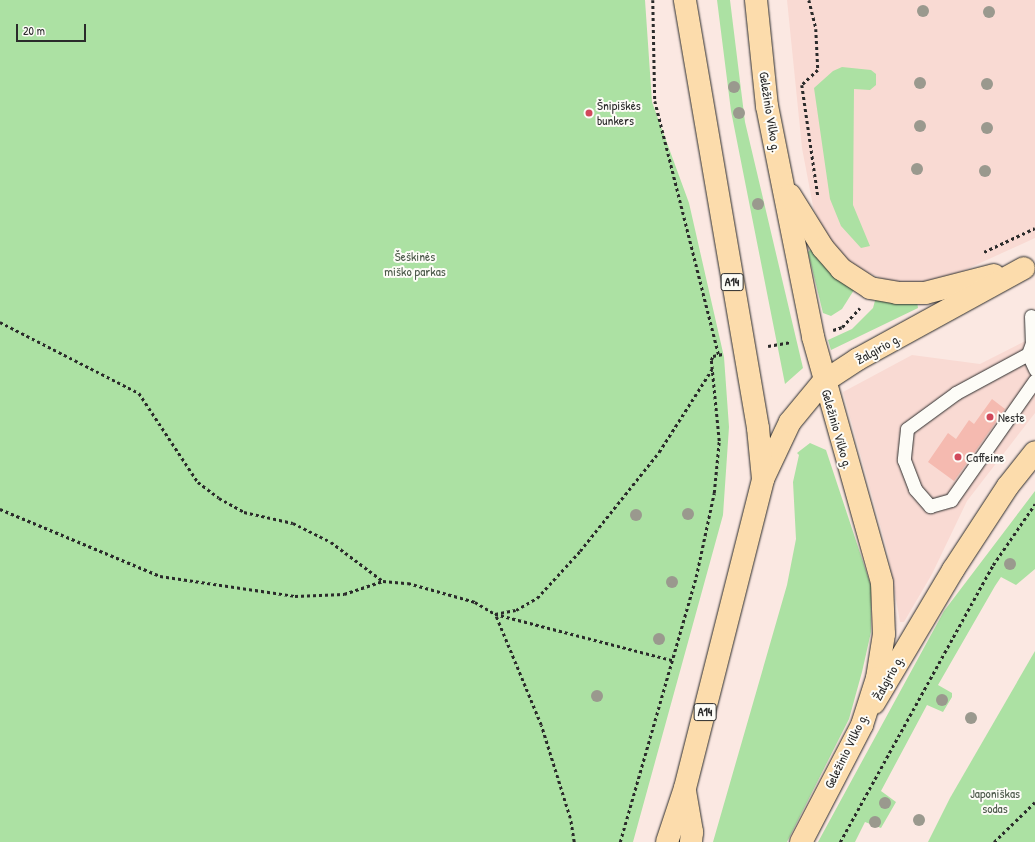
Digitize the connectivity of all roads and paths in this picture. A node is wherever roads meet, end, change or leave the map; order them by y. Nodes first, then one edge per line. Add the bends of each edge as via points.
1 (653, 0) edge
2 (685, 0) edge
3 (756, 0) edge
4 (808, 0) edge
5 (782, 183) junction
6 (819, 198) dead end
7 (1030, 265) edge
8 (1031, 316) dead end
9 (0, 322) edge
10 (744, 351) junction
11 (1028, 354) junction
12 (719, 355) junction
13 (712, 368) junction
14 (1035, 369) edge
15 (1035, 380) edge
16 (823, 382) junction
17 (1035, 452) edge
18 (763, 479) junction
19 (1035, 504) edge
20 (0, 509) edge
21 (383, 581) junction
22 (495, 614) junction
23 (672, 660) junction
24 (862, 725) junction
25 (685, 788) junction
26 (1035, 802) edge
27 (574, 842) edge
28 (620, 842) edge
29 (667, 842) edge
30 (691, 842) edge
31 (801, 842) edge
32 (840, 842) edge
33 (994, 842) edge

1 - 12 path via 655,101
2 - 10 main road, A14
3 - 5 main road, Geležinio Vilko g. via 767,106
4 - 6 path via 816,29 818,70 802,85
5 - 7 main road via 823,248 841,269 870,288 897,293 925,293
5 - 16 main road, Geležinio Vilko g.
7 - 16 main road, Žalgirio g. via 858,359
8 - 11 lane via 1032,343
9 - 21 path via 139,393 198,482 219,498 244,512 293,523 325,539
10 - 12 path
10 - 18 main road, A14
11 - 14 lane
11 - 15 lane via 956,393 907,429 904,460 915,489 930,506 951,500
12 - 13 path via 713,356
13 - 22 path via 659,452 580,551 537,598 516,610
13 - 23 path via 719,441 714,493 696,576
16 - 18 main road, Žalgirio g. via 790,422
16 - 24 main road, Geležinio Vilko g. via 882,583 884,634 876,678
17 - 24 main road, Žalgirio g. via 1008,486 906,644
18 - 25 main road, A14
19 - 32 path via 993,565
20 - 21 path via 160,576 295,596 344,594
21 - 22 path via 408,583 475,602
22 - 23 path
22 - 27 path via 541,725 570,818
23 - 28 path
24 - 31 main road, Geležinio Vilko g.
25 - 29 main road, A14
25 - 30 main road via 692,832
26 - 33 path

